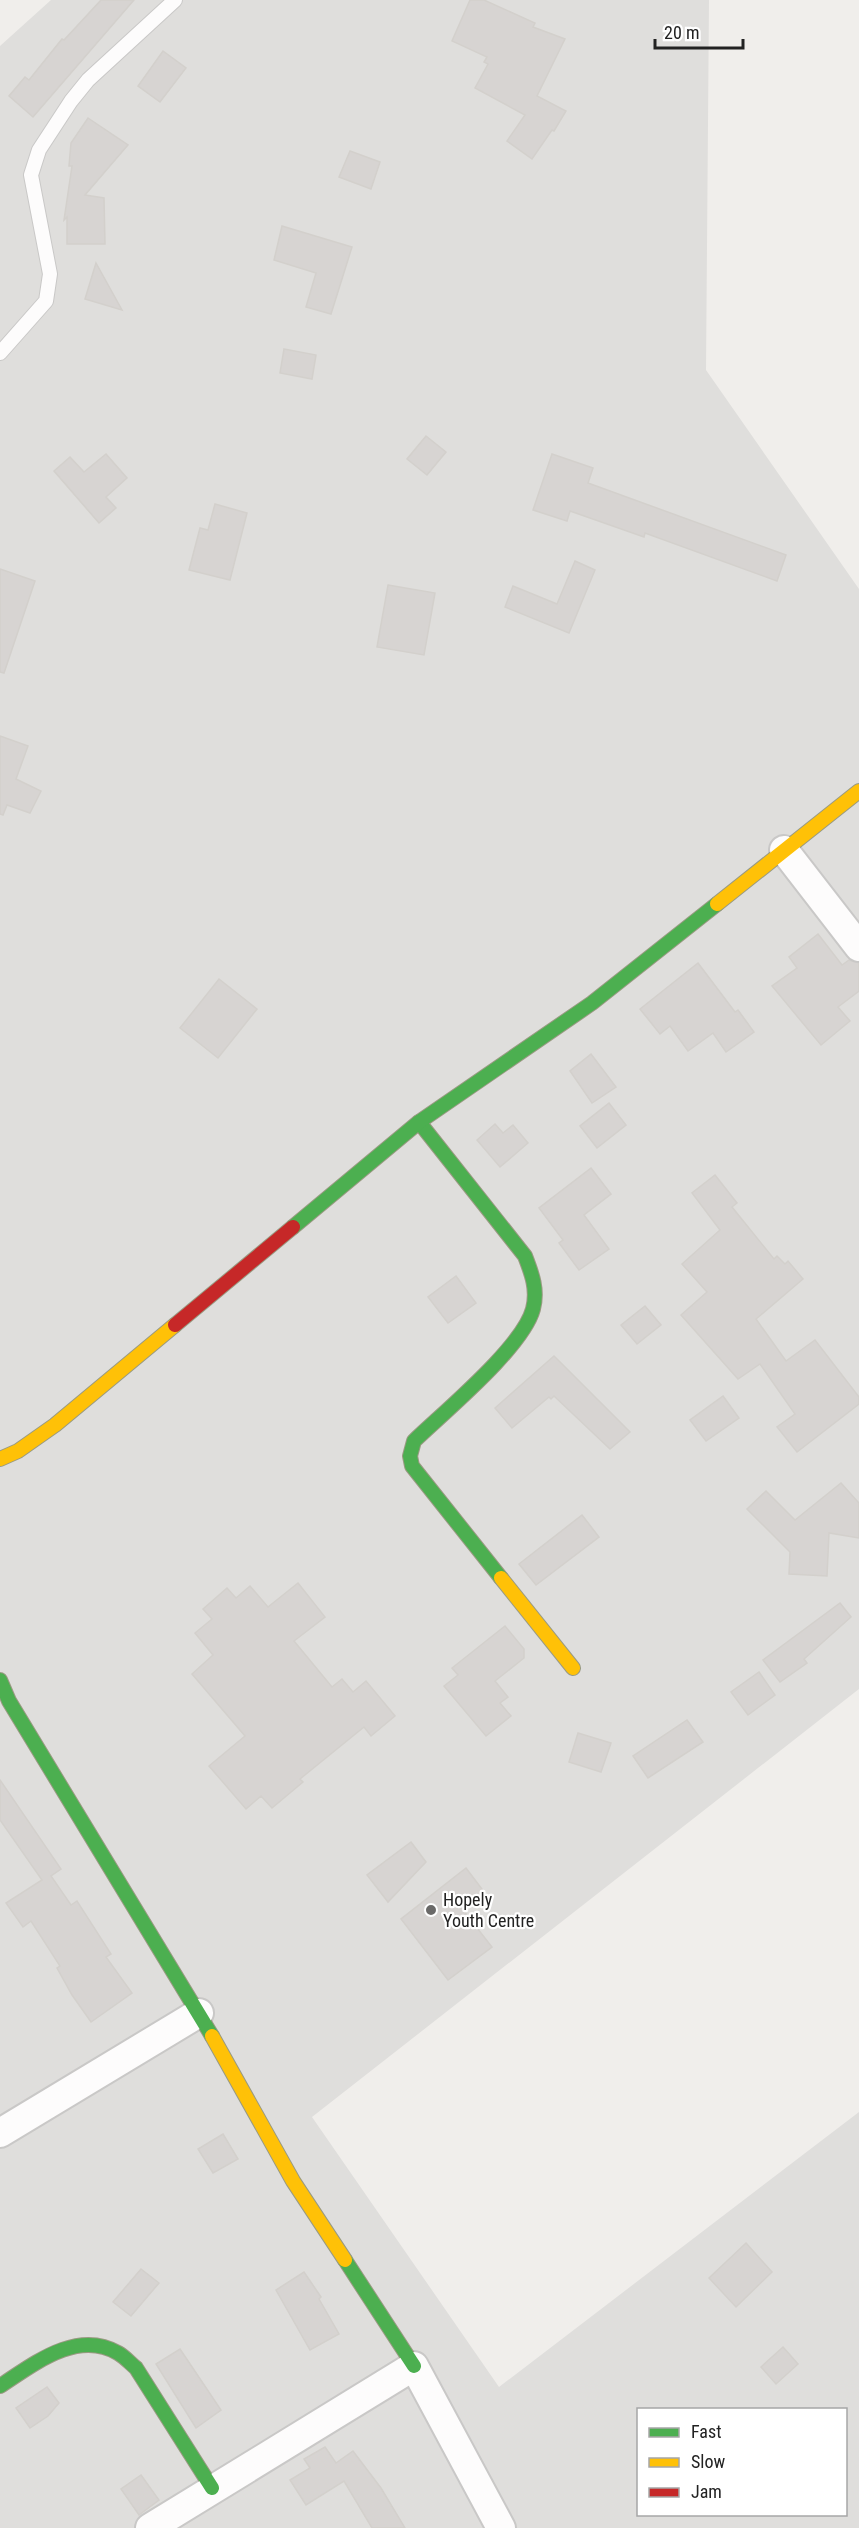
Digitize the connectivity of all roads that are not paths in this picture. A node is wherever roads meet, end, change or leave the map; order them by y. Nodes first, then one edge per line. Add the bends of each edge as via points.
1 (175, 0) edge
2 (0, 353) edge
3 (859, 791) edge
4 (784, 850) junction
5 (859, 947) edge
6 (420, 1122) junction
7 (0, 1459) edge
8 (573, 1668) dead end
9 (3, 1696) edge
10 (199, 2013) junction
11 (0, 2133) edge
12 (414, 2366) junction
13 (0, 2386) edge
14 (212, 2488) junction
15 (150, 2528) edge
16 (501, 2528) edge

1 - 2 lane via 88,80 39,150 31,175 50,274 46,301
3 - 4 street
4 - 5 street
4 - 6 street via 592,1003
6 - 7 street via 55,1425
6 - 8 street via 525,1256 537,1287 527,1328 414,1441 412,1466
9 - 10 street
10 - 11 street
10 - 12 street via 293,2181
12 - 14 street
12 - 16 street
13 - 14 street via 54,2352 72,2346 92,2344 124,2355
14 - 15 street

